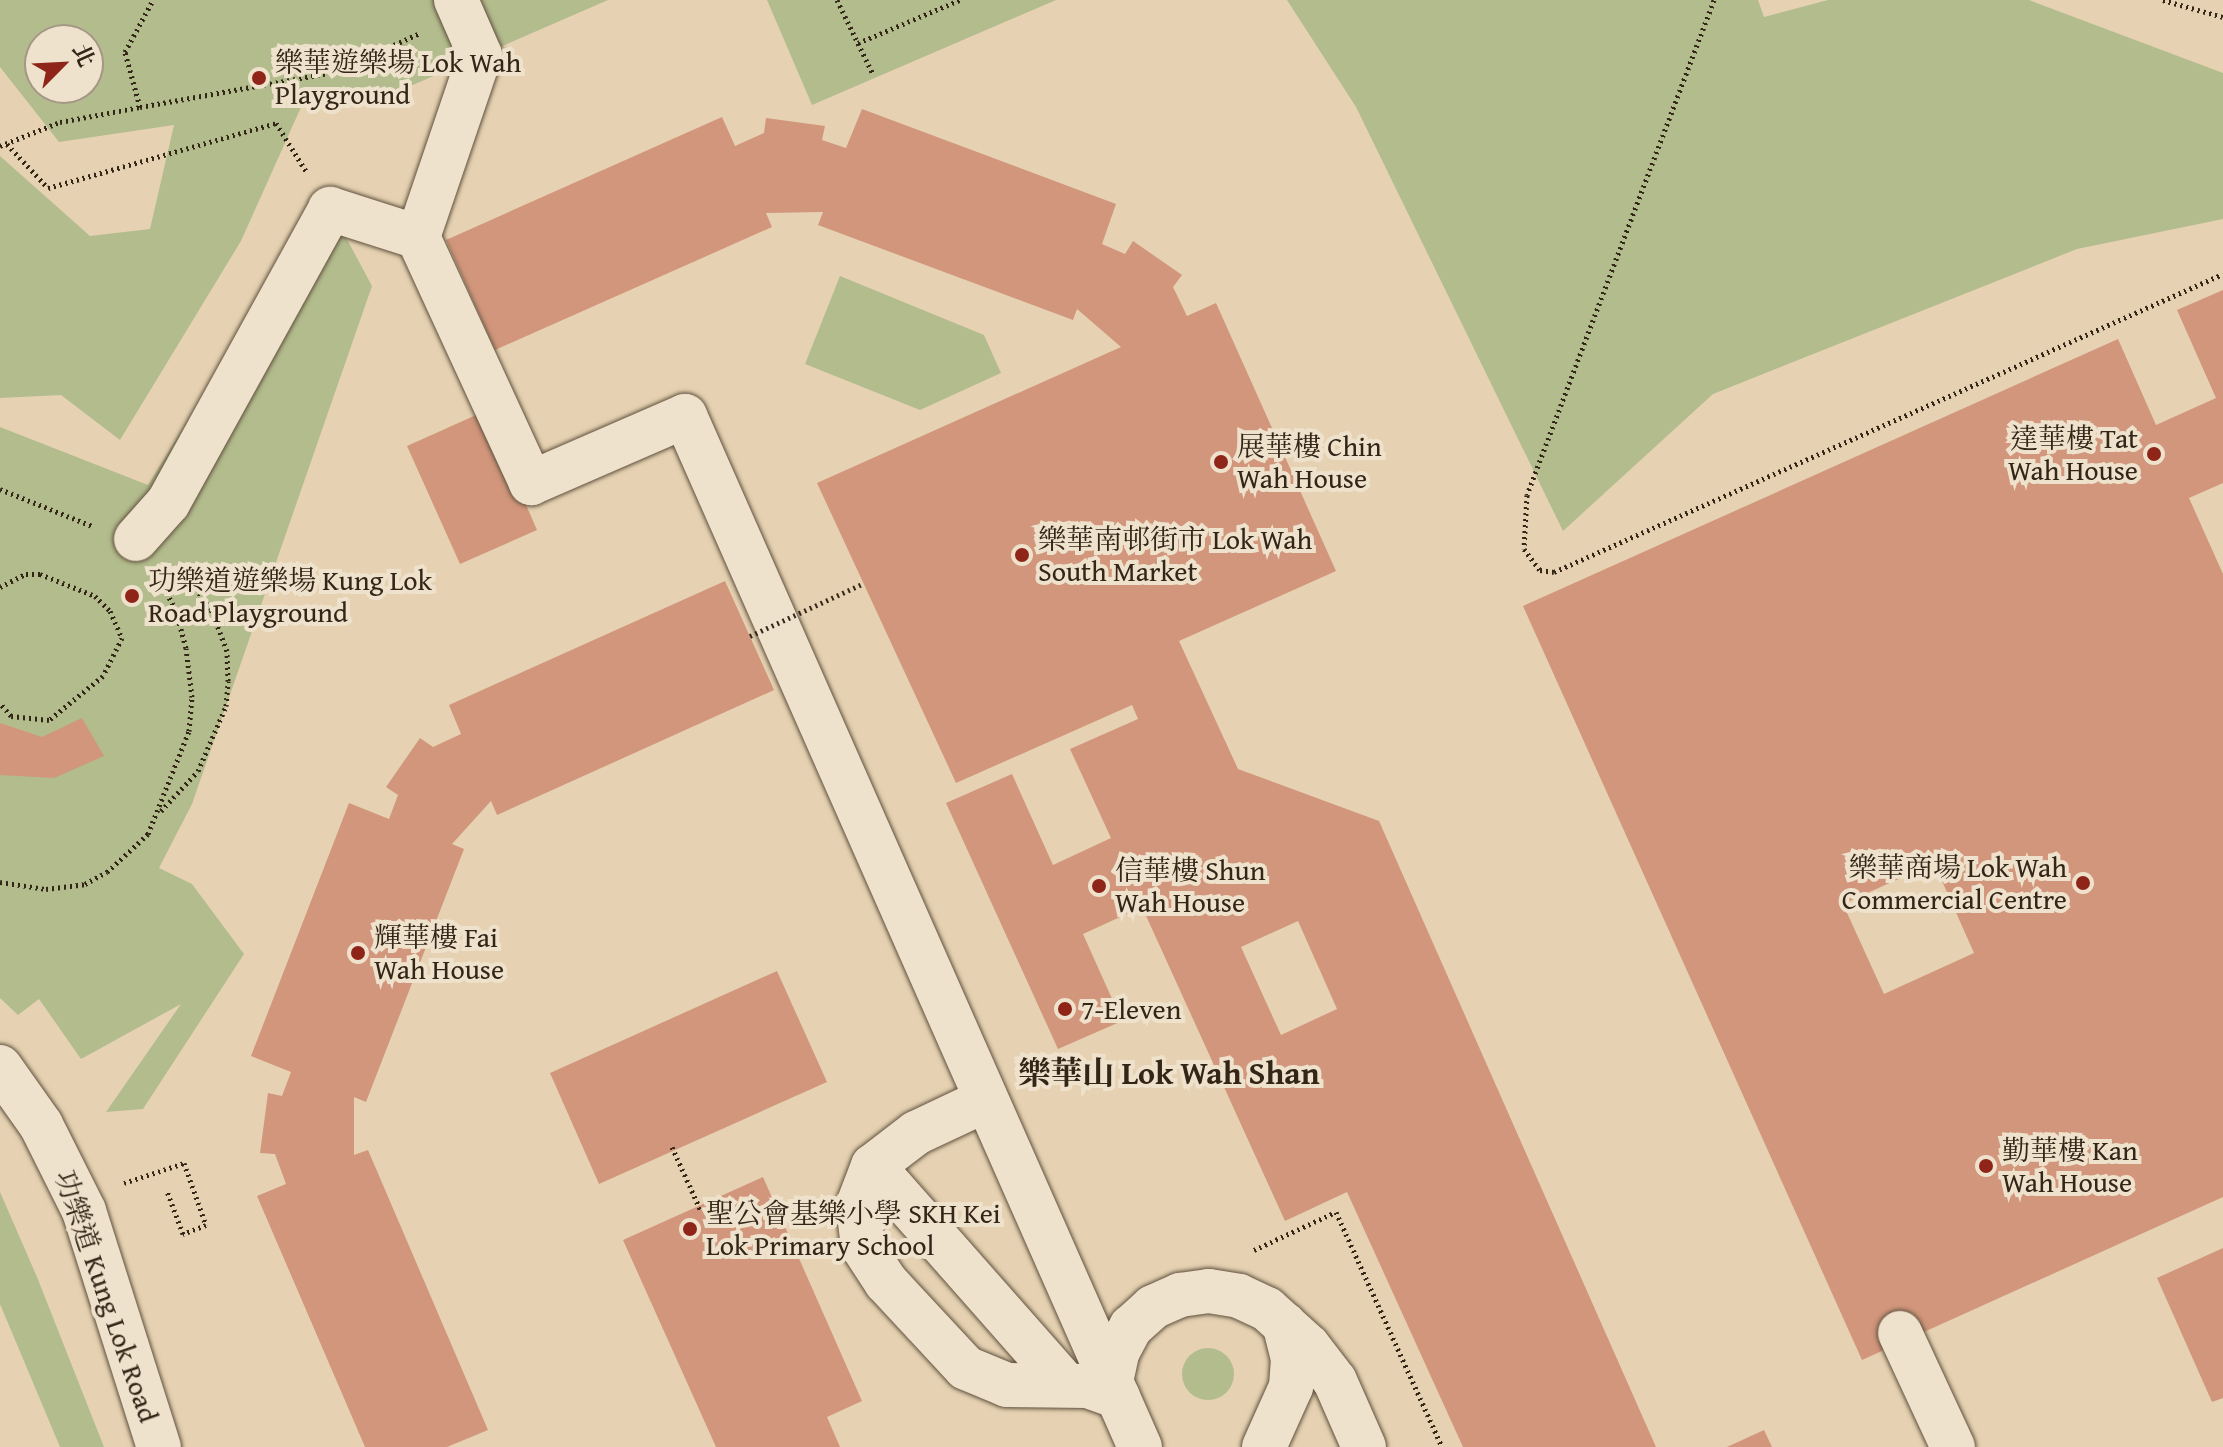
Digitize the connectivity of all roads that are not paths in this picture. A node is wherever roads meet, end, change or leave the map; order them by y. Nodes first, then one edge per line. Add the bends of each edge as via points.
1 (459, 7) edge
2 (418, 237) junction
3 (146, 557) road end
4 (0, 1067) edge
5 (986, 1100) junction
6 (873, 1166) junction
7 (1284, 1324) junction
8 (1900, 1333) dead end
9 (1065, 1384) junction
10 (1115, 1390) junction
11 (1282, 1408) junction
12 (159, 1447) edge
13 (1140, 1447) edge
14 (1264, 1447) edge
15 (1301, 1447) edge
16 (1364, 1447) edge
17 (1953, 1447) edge

1 - 2 street via 480,55
2 - 3 street via 330,209 168,503
2 - 5 street via 531,483 685,416
4 - 12 street, 功樂道 Kung Lok Road via 41,1125 84,1211
5 - 6 street via 916,1133
5 - 10 street
6 - 9 street
6 - 9 street via 858,1205 863,1247 886,1282 966,1368 1007,1385
7 - 10 street via 1239,1296 1209,1291 1180,1295 1153,1307 1131,1327 1117,1353
7 - 11 street via 1293,1359 1291,1387
7 - 16 street via 1335,1381
8 - 17 street
9 - 10 street
10 - 13 street
11 - 14 street
11 - 15 street

